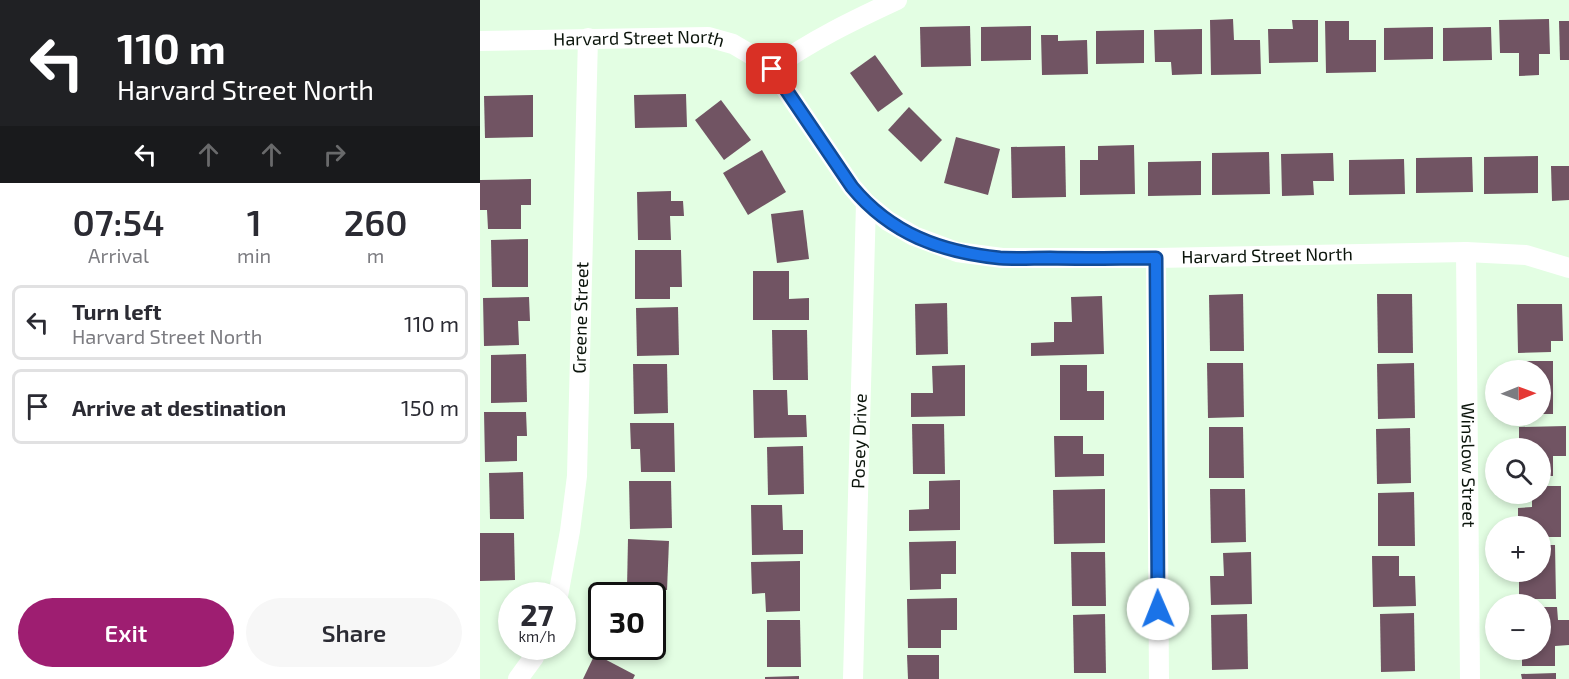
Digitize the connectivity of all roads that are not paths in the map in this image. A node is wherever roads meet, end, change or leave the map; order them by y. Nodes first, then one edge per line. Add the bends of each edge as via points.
1 (897, 0) edge
2 (588, 38) junction
3 (480, 41) edge
4 (772, 69) junction
5 (866, 203) junction
6 (1466, 252) junction
7 (1156, 258) junction
8 (1569, 267) edge
9 (561, 582) edge
10 (532, 660) edge
11 (518, 679) edge
12 (853, 679) edge
13 (1159, 679) edge
14 (1470, 679) edge

1 - 4 street via 791,55
2 - 3 street, Harvard Street North
2 - 4 street, Harvard Street North via 708,38 733,44
2 - 9 street, Greene Street via 577,476
4 - 5 street, Harvard Street North
5 - 7 street, Harvard Street North via 914,237 957,252 1002,258
5 - 12 street, Posey Drive
6 - 7 street, Harvard Street North
6 - 8 street, Harvard Street North via 1526,255
6 - 14 street, Winslow Street
7 - 13 street
10 - 11 street

